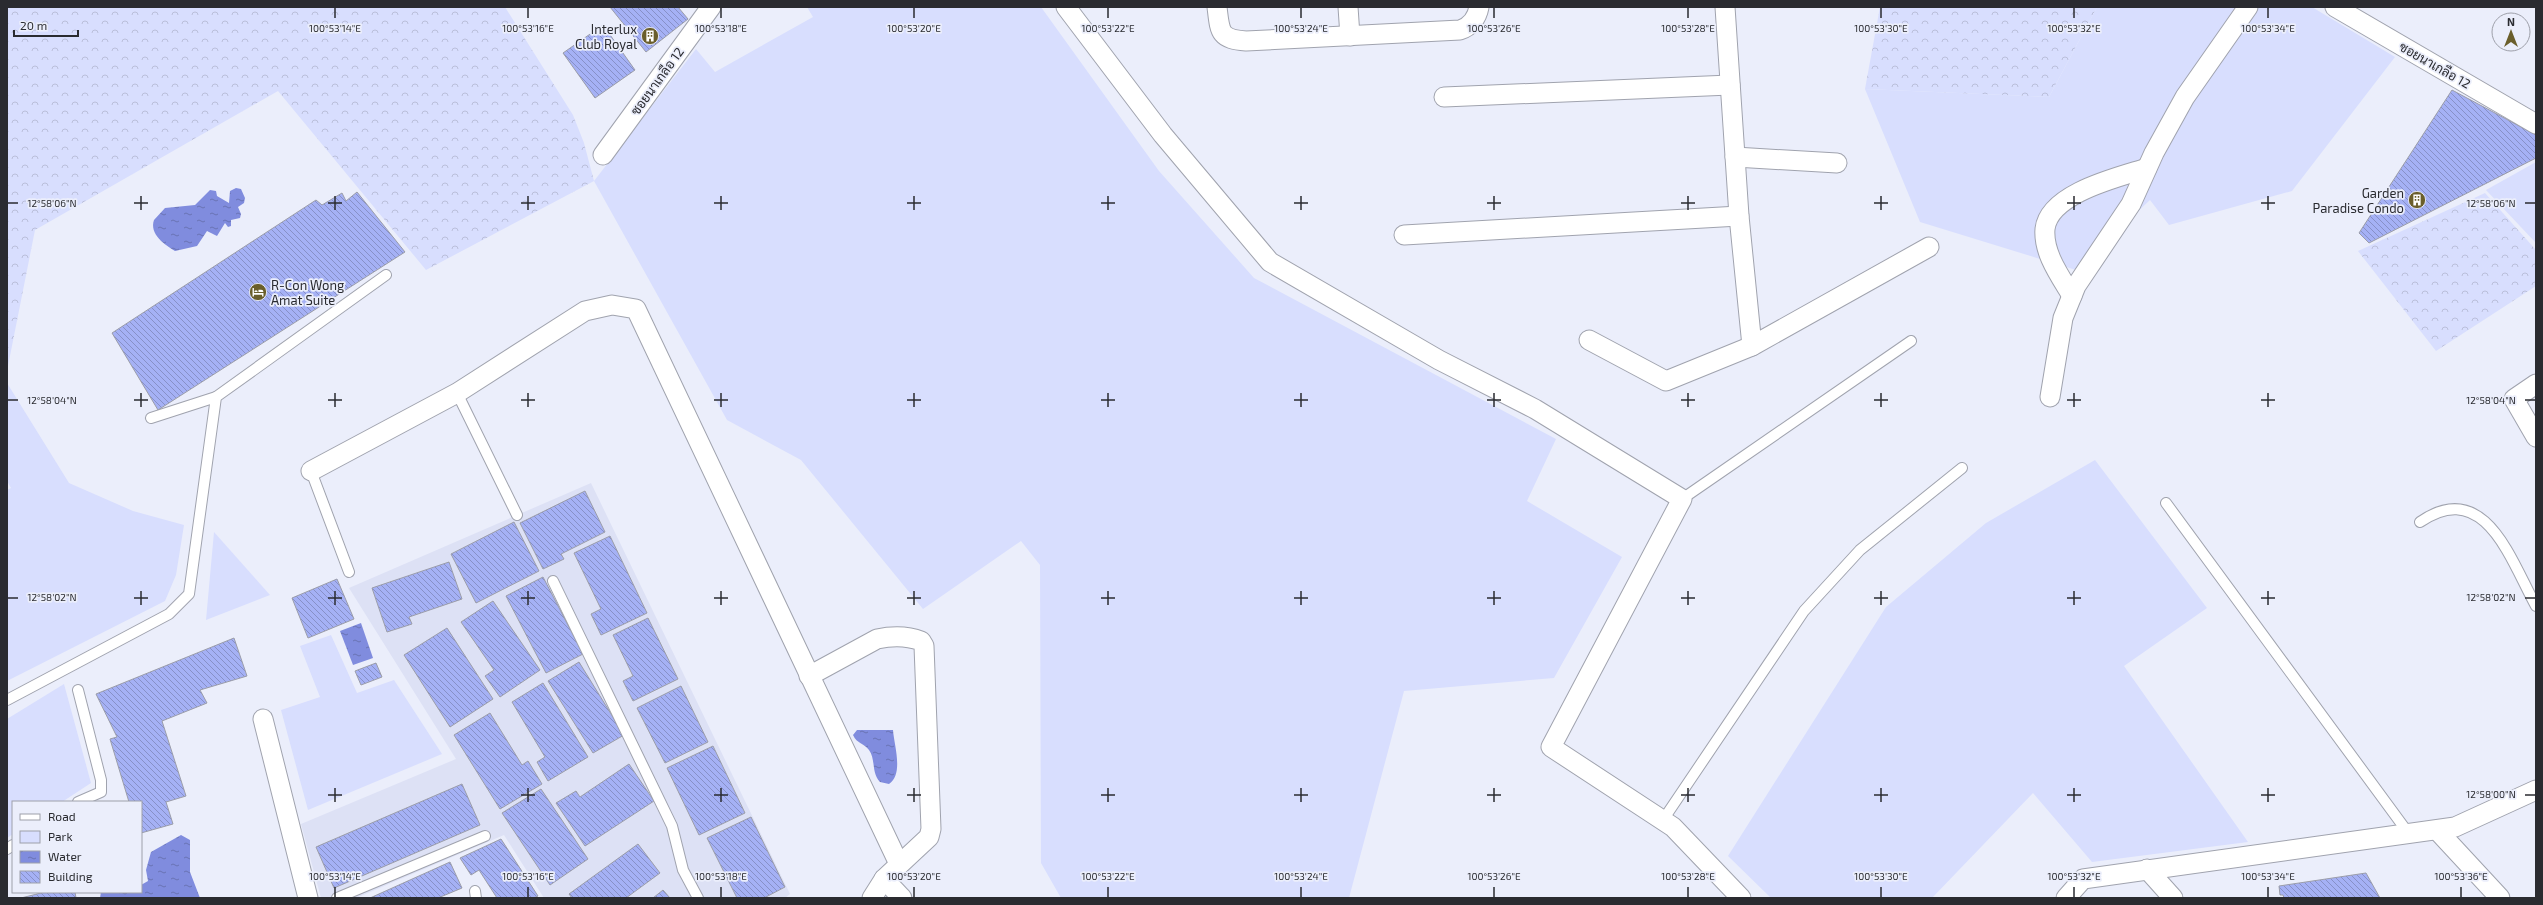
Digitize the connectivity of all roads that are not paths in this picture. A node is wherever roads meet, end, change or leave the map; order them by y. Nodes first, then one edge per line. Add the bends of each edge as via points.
1 (711, 7) edge
2 (1066, 7) edge
3 (1217, 7) edge
4 (1348, 7) edge
5 (1479, 7) edge
6 (1725, 7) edge
7 (2248, 7) edge
8 (2335, 7) edge
9 (1350, 36) junction
10 (1730, 85) junction
11 (1444, 97) dead end
12 (2536, 124) edge
13 (603, 155) dead end
14 (1735, 157) junction
15 (1837, 163) dead end
16 (2147, 168) junction
17 (1739, 216) junction
18 (1404, 235) dead end
19 (1929, 247) dead end
20 (386, 275) dead end
21 (2072, 296) junction
22 (1589, 340) dead end
23 (1911, 342) dead end
24 (1752, 346) junction
25 (2536, 384) edge
26 (457, 392) junction
27 (216, 397) junction
28 (2050, 397) dead end
29 (151, 418) dead end
30 (2536, 437) edge
31 (1962, 468) dead end
32 (312, 471) joint
33 (1682, 499) junction
34 (2166, 502) dead end
35 (518, 515) dead end
36 (2420, 522) dead end
37 (349, 572) dead end
38 (553, 581) dead end
39 (2536, 606) edge
40 (809, 676) junction
41 (78, 690) dead end
42 (7, 700) edge
43 (264, 719) dead end
44 (2536, 790) edge
45 (80, 801) edge
46 (1663, 820) junction
47 (2437, 830) junction
48 (2409, 834) junction
49 (485, 836) dead end
50 (898, 864) junction
51 (2147, 869) junction
52 (884, 879) junction
53 (308, 898) edge
54 (337, 898) edge
55 (698, 898) edge
56 (872, 898) edge
57 (902, 898) edge
58 (1741, 898) edge
59 (2066, 898) edge
60 (2173, 898) edge
61 (2500, 898) edge

1 - 13 street, ซอยนาเกลือ 12
2 - 33 street via 1163,135 1270,262 1439,360 1535,409
3 - 9 street via 1220,30 1230,40
4 - 9 street
5 - 9 street via 1473,21 1460,30
6 - 10 street
7 - 16 street via 2185,97
8 - 12 street, ซอยนาเกลือ 12
10 - 11 street
10 - 14 street
14 - 15 street
14 - 17 street
16 - 21 street via 2131,204 2088,265
16 - 21 street via 2101,182 2069,197 2047,219 2047,246 2054,267
17 - 18 street
17 - 24 street
19 - 24 street
20 - 27 lane
21 - 28 street via 2059,336
22 - 24 street via 1666,381
23 - 33 lane
25 - 30 street via 2514,399
26 - 32 street
26 - 35 lane
26 - 40 street via 585,311 612,305 636,309
27 - 29 lane
27 - 42 lane via 189,594 169,614
31 - 46 lane via 1860,550 1804,611
32 - 37 lane
33 - 46 street via 1551,747
34 - 48 lane
36 - 39 lane via 2432,514 2451,509 2482,517 2498,538
38 - 55 lane via 672,826 683,870
40 - 50 street
40 - 50 street via 877,639 888,637 922,641 931,829 929,837
41 - 45 lane via 101,780 101,792
43 - 53 street
44 - 47 street via 2455,827
46 - 58 street via 1673,827
47 - 48 street
47 - 61 street
48 - 51 street
49 - 54 lane
50 - 52 street
51 - 59 street via 2083,879
51 - 60 street
52 - 56 street
52 - 57 street

